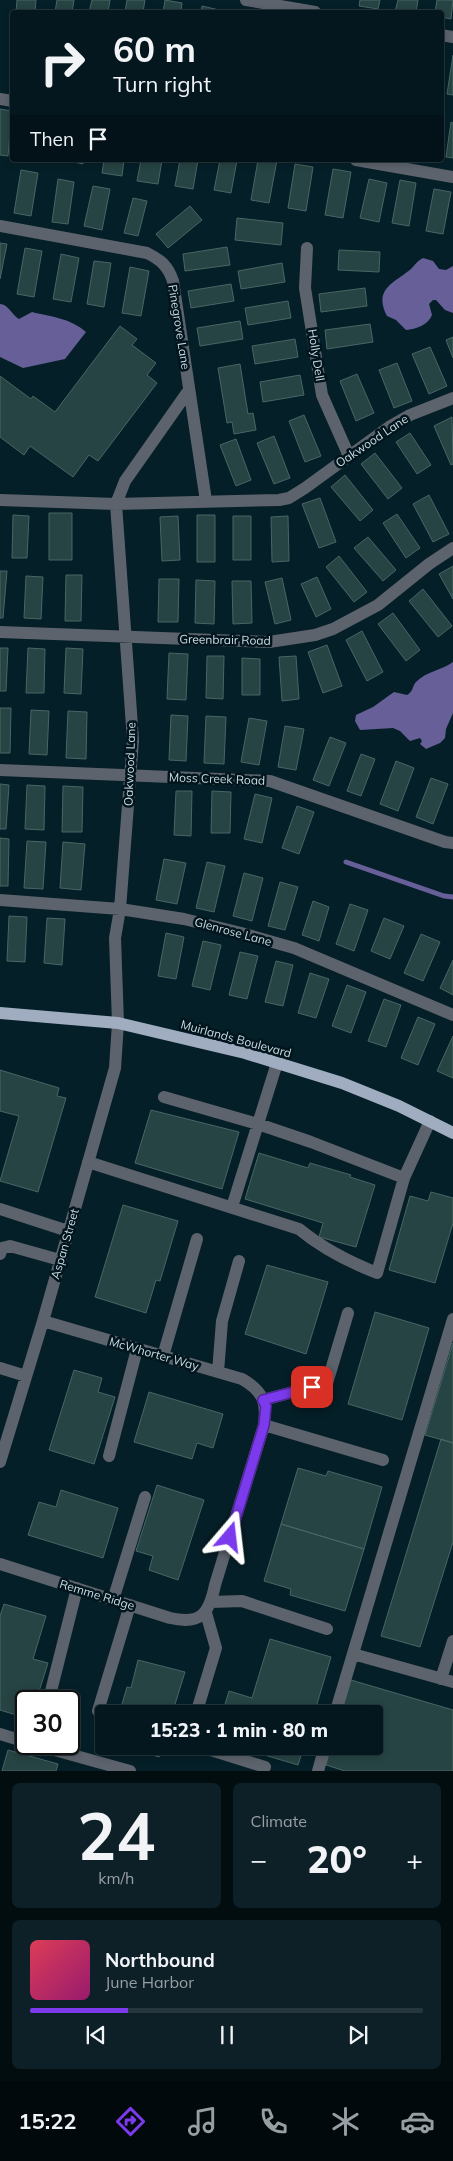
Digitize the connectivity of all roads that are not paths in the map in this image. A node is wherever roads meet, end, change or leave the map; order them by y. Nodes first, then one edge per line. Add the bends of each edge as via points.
1 (246, 0) edge
2 (304, 10) edge
3 (367, 162) edge
4 (453, 177) edge
5 (0, 226) edge
6 (307, 248) dead end
7 (189, 390) junction
8 (453, 398) edge
9 (350, 456) junction
10 (0, 500) edge
11 (206, 501) junction
12 (116, 504) junction
13 (453, 548) edge
14 (0, 632) edge
15 (126, 637) junction
16 (0, 770) edge
17 (131, 776) junction
18 (453, 843) edge
19 (0, 900) edge
20 (120, 909) junction
21 (0, 1013) edge
22 (453, 1015) edge
23 (118, 1023) junction
24 (277, 1063) junction
25 (164, 1097) dead end
26 (430, 1121) junction
27 (258, 1124) junction
28 (453, 1133) edge
29 (88, 1162) junction
30 (404, 1178) junction
31 (232, 1208) junction
32 (0, 1209) edge
33 (68, 1231) junction
34 (197, 1239) dead end
35 (0, 1254) edge
36 (60, 1260) junction
37 (239, 1261) dead end
38 (348, 1313) dead end
39 (453, 1319) edge
40 (43, 1321) junction
41 (137, 1349) junction
42 (163, 1356) junction
43 (0, 1368) edge
44 (218, 1372) junction
45 (26, 1376) junction
46 (262, 1397) junction
47 (264, 1425) junction
48 (109, 1456) dead end
49 (383, 1460) dead end
50 (0, 1462) edge
51 (146, 1496) dead end
52 (0, 1564) edge
53 (77, 1588) junction
54 (113, 1600) junction
55 (130, 1605) junction
56 (209, 1607) junction
57 (327, 1629) dead end
58 (453, 1641) edge
59 (353, 1654) junction
60 (447, 1680) edge
61 (51, 1690) edge
62 (100, 1705) edge
63 (199, 1705) edge
64 (338, 1705) edge
65 (0, 1734) edge
66 (15, 1739) edge
67 (73, 1755) edge
68 (227, 1755) edge
69 (322, 1755) edge
70 (84, 1758) junction
71 (265, 1767) dead end
72 (80, 1771) edge
73 (130, 1771) edge
74 (318, 1771) edge

1 - 2 street
3 - 4 street
5 - 7 street, Pinegrove Lane via 147,253 160,259 173,282
6 - 9 street, Holly Dell via 305,288 322,395
7 - 11 street, Pinegrove Lane
7 - 12 street via 125,481
8 - 9 street, Oakwood Lane via 410,415
9 - 11 street, Oakwood Lane via 289,498
10 - 12 street, Oakwood Lane
11 - 12 street, Oakwood Lane
12 - 15 street, Oakwood Lane
13 - 15 street, Greenbrair Road via 378,605 315,635 269,642
14 - 15 street, Greenbrair Road
15 - 17 street, Oakwood Lane via 133,740
16 - 17 street, Moss Creek Road
17 - 18 street, Moss Creek Road via 270,780
17 - 20 street, Oakwood Lane
19 - 20 street, Glenrose Lane
20 - 22 street, Glenrose Lane via 184,919 294,948
20 - 23 street, Oakwood Lane via 115,938
21 - 23 main road, Muirlands Boulevard
23 - 24 main road, Muirlands Boulevard
23 - 29 street, Aspan Street via 116,1068
24 - 26 main road, Muirlands Boulevard via 342,1084
24 - 27 street
25 - 27 street
26 - 28 main road, Muirlands Boulevard
26 - 30 street
27 - 30 street
27 - 31 street
29 - 31 street
29 - 33 street, Aspan Street
30 - 31 street via 377,1273 316,1243 299,1228
32 - 33 street
33 - 36 street, Aspan Street
34 - 42 street
35 - 36 street via 2,1248 10,1246
36 - 40 street, Aspan Street
37 - 44 street via 222,1321
38 - 46 street via 325,1390 312,1387
39 - 59 street
40 - 41 street, McWhorter Way
40 - 45 street, Aspan Street
41 - 42 street, McWhorter Way
41 - 48 street
42 - 44 street, McWhorter Way
43 - 45 street
44 - 46 street, McWhorter Way via 242,1379
45 - 50 street, Aspan Street
46 - 47 street via 266,1406
47 - 49 street
47 - 56 street
51 - 54 street
52 - 53 street, Remme Ridge
53 - 54 street, Remme Ridge
53 - 61 street
54 - 55 street, Remme Ridge
55 - 56 street, Remme Ridge via 183,1621 194,1619
55 - 62 street
56 - 57 street via 242,1601
56 - 63 street via 216,1648
58 - 60 street
59 - 60 street
59 - 64 street
65 - 66 street
67 - 70 street
68 - 71 street
69 - 74 street
70 - 72 street
70 - 73 street

